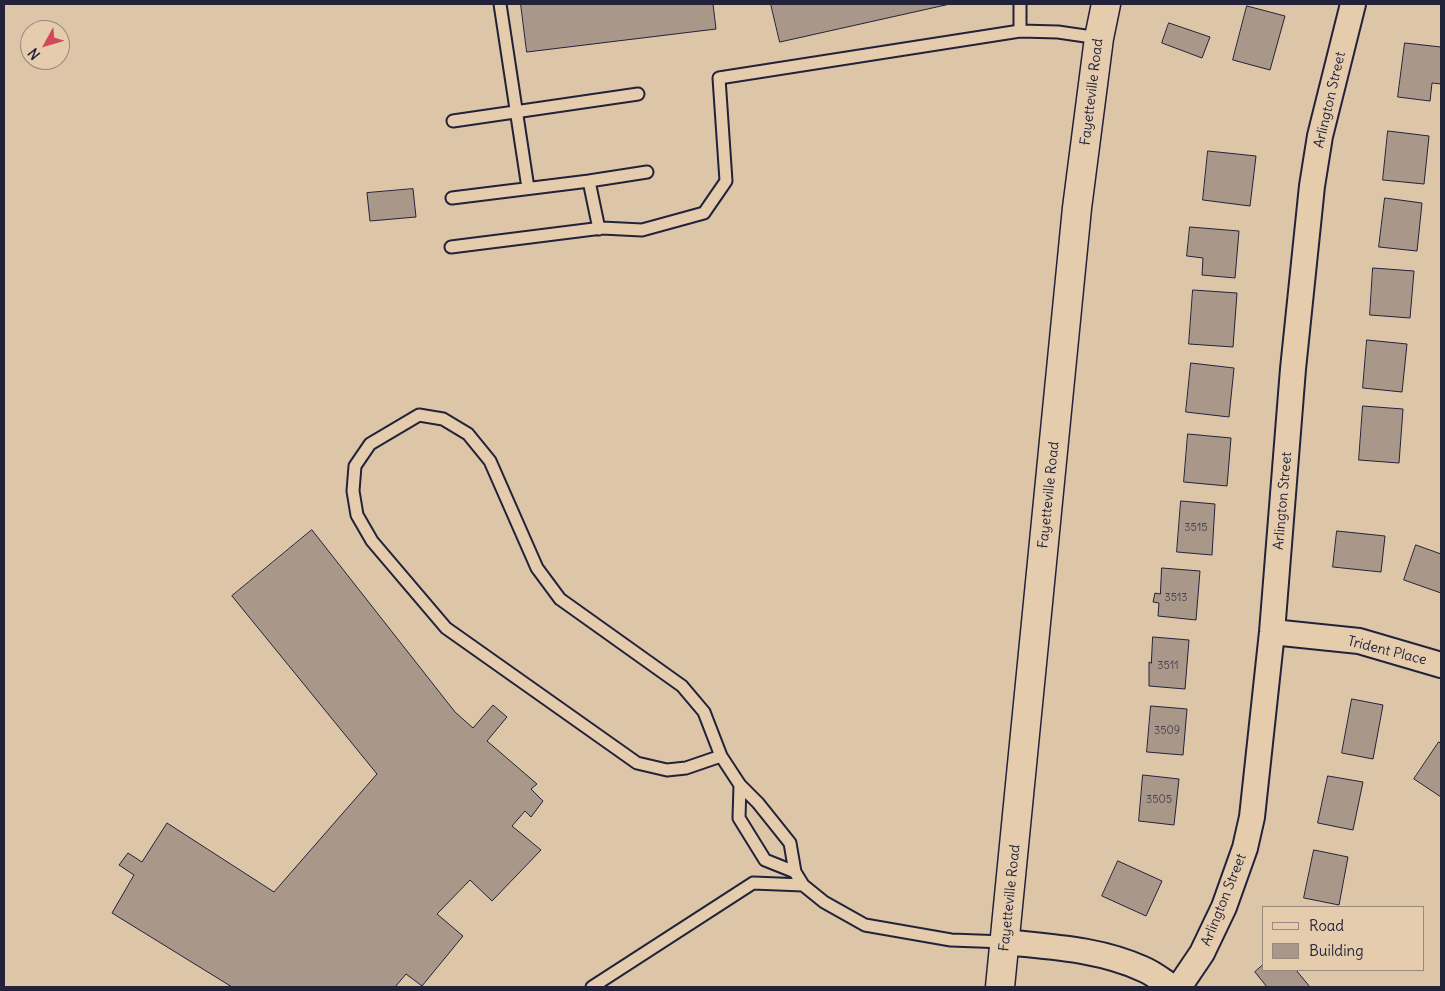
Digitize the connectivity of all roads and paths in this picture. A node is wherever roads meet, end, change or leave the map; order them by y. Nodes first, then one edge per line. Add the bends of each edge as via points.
1 (500, 4) edge
2 (1020, 4) edge
3 (1106, 4) edge
4 (1353, 4) edge
5 (1020, 31) junction
6 (1099, 38) junction
7 (638, 94) dead end
8 (517, 112) junction
9 (453, 121) dead end
10 (647, 172) dead end
11 (589, 181) junction
12 (528, 188) junction
13 (452, 198) dead end
14 (599, 229) junction
15 (452, 248) dead end
16 (1272, 632) junction
17 (1441, 665) edge
18 (721, 756) junction
19 (740, 785) junction
20 (795, 872) junction
21 (803, 885) junction
22 (1005, 942) junction
23 (592, 987) edge
24 (1000, 987) edge
25 (1172, 987) edge
26 (1179, 987) edge

1 - 8 lane
2 - 5 lane
3 - 6 main road, Fayetteville Road
4 - 16 street, Arlington Street via 1320,136 1312,186 1293,369
5 - 6 lane
5 - 14 lane via 718,78 726,181 704,213 642,230
6 - 22 main road, Fayetteville Road via 1077,208
7 - 8 lane
8 - 9 lane
8 - 12 lane
10 - 11 lane
11 - 12 lane
11 - 14 lane
12 - 13 lane
14 - 15 lane
16 - 17 street, Trident Place via 1359,641
16 - 26 street, Arlington Street via 1252,817 1245,848 1224,907 1202,953
18 - 18 lane via 704,712 682,686 560,599 537,568 490,461 468,434 443,419 419,415 370,444 355,466 353,491 357,515 372,540 446,628 637,763 667,770 686,768
18 - 19 lane
19 - 20 lane via 790,843
19 - 20 lane via 739,818 765,860
20 - 21 lane
21 - 22 lane via 824,902 865,925 951,940
21 - 23 lane via 753,884
22 - 24 main road, Fayetteville Road
22 - 25 street via 1078,950 1111,958 1143,969

